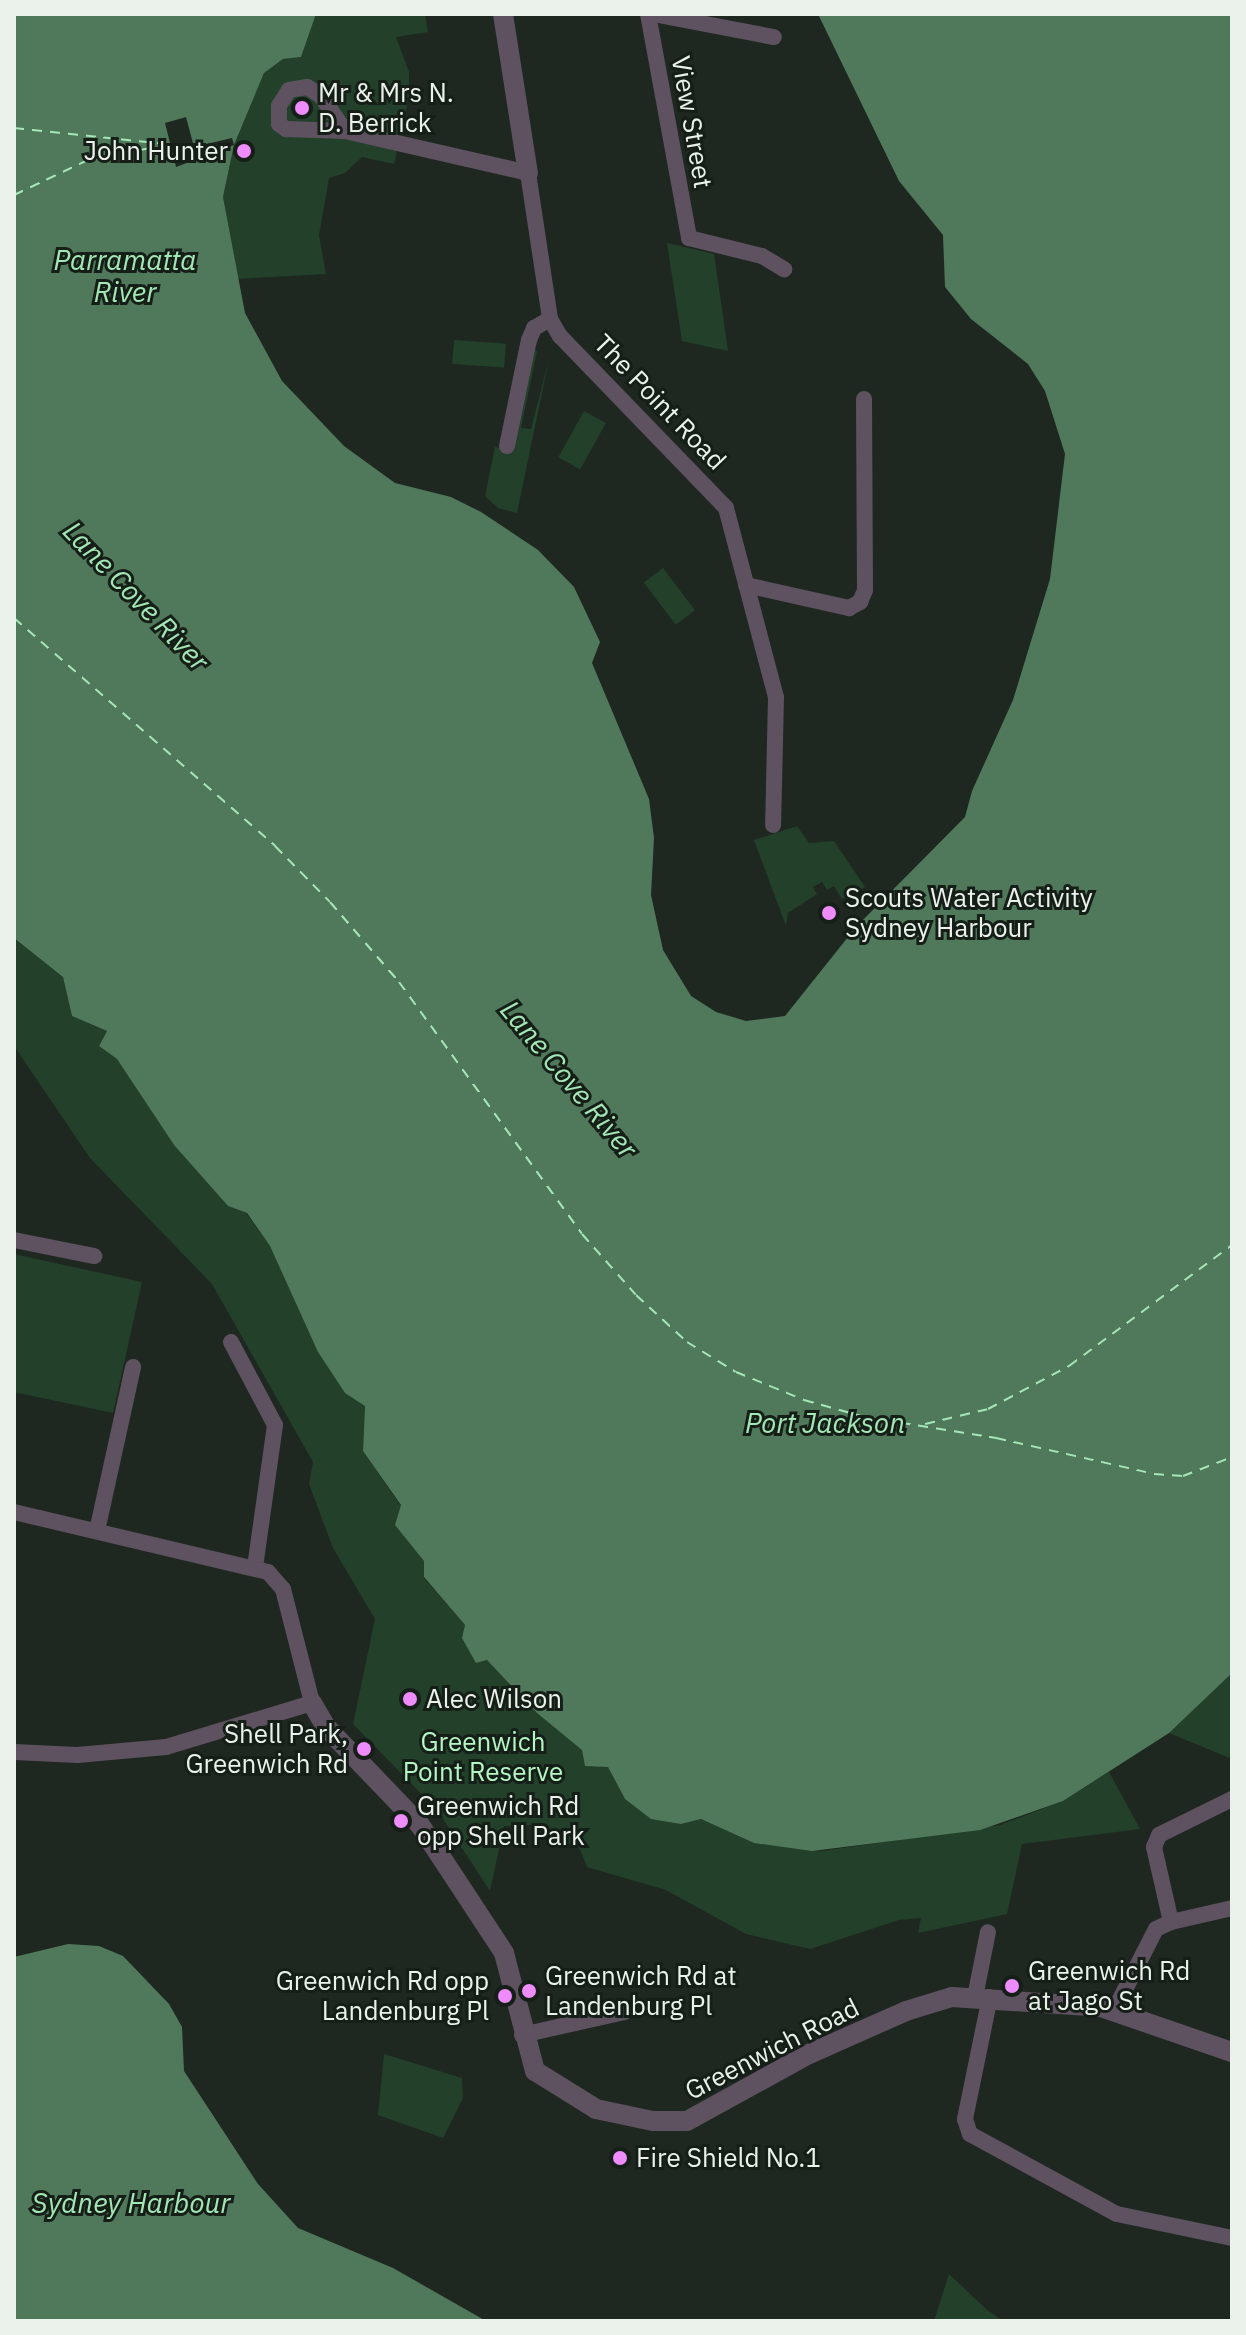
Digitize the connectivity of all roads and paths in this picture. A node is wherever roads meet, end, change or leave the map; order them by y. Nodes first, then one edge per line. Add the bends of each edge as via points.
1 (503, 14) edge
2 (650, 14) edge
3 (774, 37) dead end
4 (345, 131) dead end
5 (528, 173) junction
6 (784, 269) dead end
7 (550, 319) junction
8 (864, 399) dead end
9 (507, 446) dead end
10 (746, 585) junction
11 (773, 825) dead end
12 (14, 1240) edge
13 (94, 1256) dead end
14 (231, 1342) dead end
15 (133, 1367) dead end
16 (14, 1512) edge
17 (97, 1531) junction
18 (255, 1567) junction
19 (312, 1703) junction
20 (14, 1752) edge
21 (1232, 1799) edge
22 (1232, 1908) edge
23 (1171, 1922) junction
24 (988, 1932) dead end
25 (982, 1997) junction
26 (1114, 2011) junction
27 (624, 2012) dead end
28 (522, 2035) junction
29 (1232, 2052) edge
30 (1232, 2238) edge

1 - 5 street, The Point Road
2 - 3 street
2 - 6 street, View Street via 689,238 762,256
4 - 5 street
5 - 7 street, The Point Road
7 - 9 street via 534,328 529,340
7 - 10 street, The Point Road via 566,344 726,508
8 - 10 street via 865,590 860,602 849,608
10 - 11 street, The Point Road via 776,697
12 - 13 street
14 - 18 street via 275,1425
15 - 17 street
16 - 17 street
17 - 18 street
18 - 19 street via 268,1572 283,1589
19 - 20 street via 166,1747 77,1755
19 - 28 street, Greenwich Road via 326,1727 420,1825 504,1953 515,1984
21 - 23 street via 1159,1835 1154,1847
22 - 23 street
23 - 26 street via 1156,1929
24 - 25 street
25 - 26 street, Greenwich Road via 1079,2003
25 - 28 street, Greenwich Road via 952,1997 906,2011 809,2054 702,2115 670,2123 596,2109 560,2090 535,2071
25 - 30 street via 965,2119 970,2134 1117,2214
26 - 29 street, Greenwich Road
27 - 28 street

